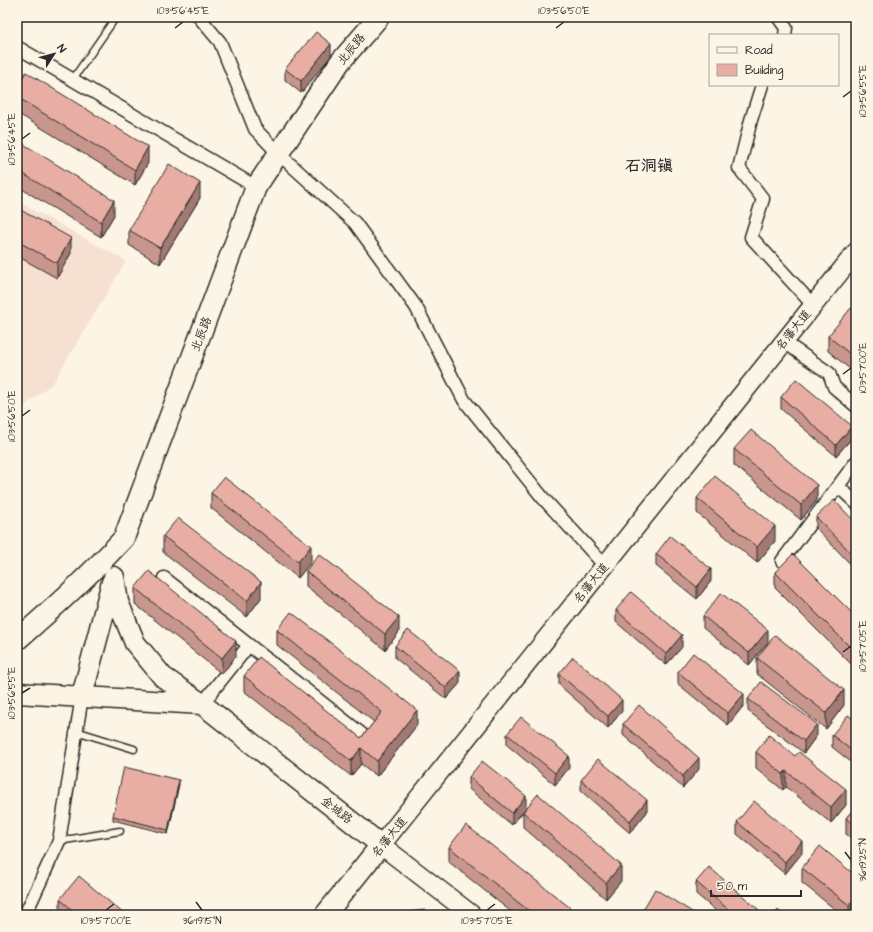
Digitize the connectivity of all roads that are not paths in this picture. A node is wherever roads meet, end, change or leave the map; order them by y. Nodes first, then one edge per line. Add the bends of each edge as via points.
1 (116, 17) edge
2 (199, 17) edge
3 (379, 17) edge
4 (778, 17) edge
5 (785, 34) edge
6 (17, 47) edge
7 (73, 79) junction
8 (762, 86) edge
9 (279, 154) junction
10 (256, 187) junction
11 (856, 252) edge
12 (813, 305) junction
13 (784, 342) junction
14 (856, 406) edge
15 (856, 462) edge
16 (838, 486) junction
17 (856, 503) edge
18 (124, 538) junction
19 (782, 561) dead end
20 (605, 566) junction
21 (114, 577) junction
22 (164, 578) dead end
23 (17, 640) edge
24 (249, 645) junction
25 (17, 693) edge
26 (82, 696) junction
27 (202, 704) junction
28 (76, 731) junction
29 (364, 736) edge
30 (134, 749) dead end
31 (120, 831) dead end
32 (58, 841) junction
33 (381, 846) junction
34 (25, 915) edge
35 (325, 915) edge
36 (472, 915) edge

1 - 7 lane
2 - 9 street via 220,42 255,129
3 - 9 main road, 北辰路 via 340,62
4 - 5 street via 786,28
6 - 7 street
7 - 10 street
8 - 12 street via 739,168 763,199 751,238
9 - 10 main road, 北辰路
9 - 20 street via 355,223 416,307 464,400 543,498
10 - 18 main road, 北辰路
11 - 12 main road, 名藩大道
12 - 13 main road, 名藩大道
13 - 14 street via 829,373 834,387
13 - 20 main road, 名藩大道
15 - 16 street
16 - 17 street
16 - 19 street
18 - 21 main road
18 - 23 main road, 北辰路 via 98,567
20 - 33 main road, 名藩大道
21 - 26 main road
21 - 27 main road, 金城路 via 118,602 135,643 163,677
22 - 24 street
24 - 27 street
24 - 29 street
25 - 26 main road
26 - 27 main road
26 - 28 street
27 - 33 main road, 金城路
28 - 30 lane
28 - 32 street
31 - 32 lane
32 - 34 street
33 - 35 main road, 名藩大道
33 - 36 main road, 金城路

